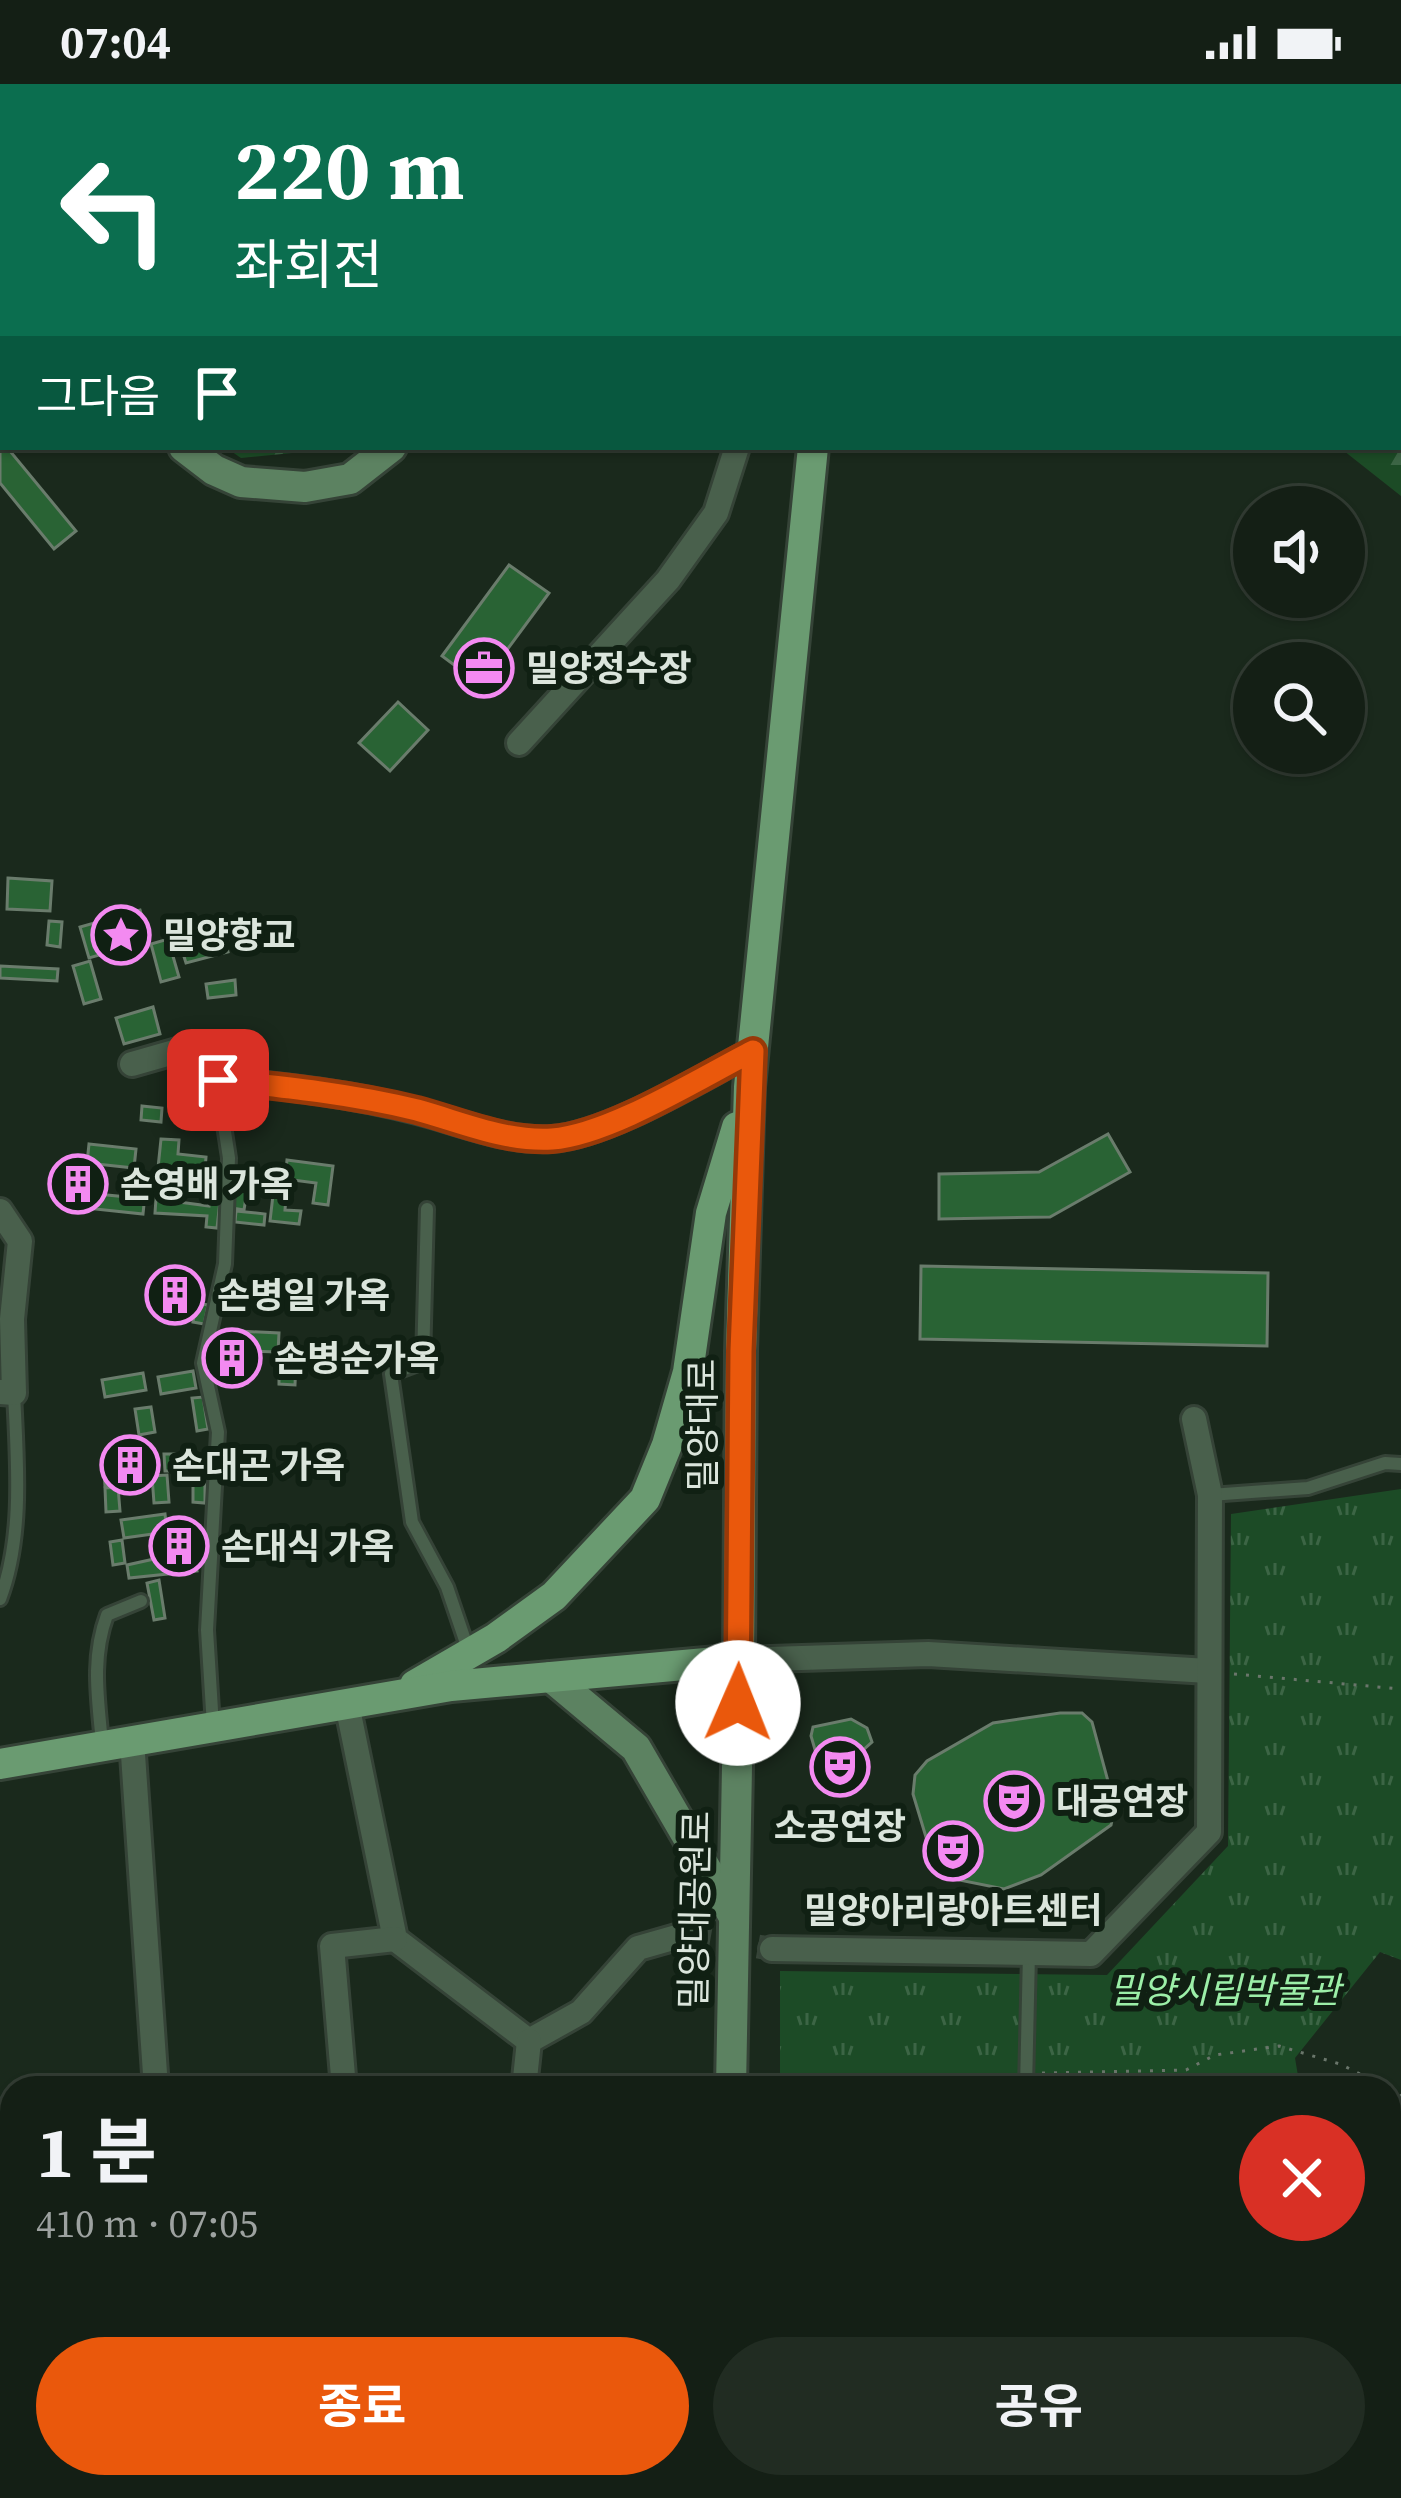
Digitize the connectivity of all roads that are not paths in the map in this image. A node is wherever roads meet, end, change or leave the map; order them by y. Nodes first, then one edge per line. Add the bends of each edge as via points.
1 (188, 450) edge
2 (387, 450) edge
3 (736, 450) edge
4 (813, 450) edge
5 (520, 743) dead end
6 (753, 1051) junction
7 (132, 1064) dead end
8 (218, 1080) junction
9 (749, 1087) junction
10 (427, 1209) dead end
11 (0, 1211) edge
12 (7, 1393) edge
13 (1195, 1419) dead end
14 (1401, 1464) edge
15 (1210, 1495) junction
16 (0, 1599) edge
17 (141, 1601) dead end
18 (470, 1654) junction
19 (739, 1660) junction
20 (1208, 1672) junction
21 (551, 1677) junction
22 (398, 1695) junction
23 (347, 1704) junction
24 (213, 1726) junction
25 (117, 1743) junction
26 (0, 1765) edge
27 (734, 1918) junction
28 (687, 1934) tunnel mouth
29 (395, 1939) junction
30 (772, 1949) tunnel mouth
31 (1029, 1953) junction
32 (529, 2041) junction
33 (155, 2076) edge
34 (343, 2076) edge
35 (525, 2076) edge
36 (731, 2076) edge
37 (1026, 2076) edge

1 - 2 main road via 241,482 305,488 350,479
3 - 5 street via 716,513 668,580
4 - 6 main road, 밀양대로
6 - 8 street via 623,1118 553,1139 301,1088
6 - 9 main road, 밀양대로
7 - 8 street via 202,1044
8 - 24 lane via 229,1158 225,1264 203,1363 218,1432 208,1630
9 - 18 main road via 711,1214 688,1372 645,1499 554,1596
9 - 19 main road, 밀양대로
10 - 18 lane via 423,1363 391,1375 412,1522
11 - 12 street via 20,1241
12 - 16 lane via 18,1479
13 - 15 street
14 - 15 lane via 1308,1488
15 - 20 street
17 - 25 lane via 107,1615 98,1639 96,1681
18 - 22 main road
19 - 20 street via 928,1654
19 - 21 main road
19 - 27 main road, 밀양대공원로
20 - 31 street via 1209,1832 1091,1954
21 - 22 main road
21 - 27 main road via 636,1748
22 - 23 main road
23 - 24 main road
23 - 29 street
24 - 25 main road
25 - 26 main road
25 - 33 street
27 - 36 main road, 밀양대공원로
28 - 32 street via 638,1948 581,2012
29 - 32 street
29 - 34 street via 332,1946
30 - 31 street
31 - 37 lane
32 - 35 street

